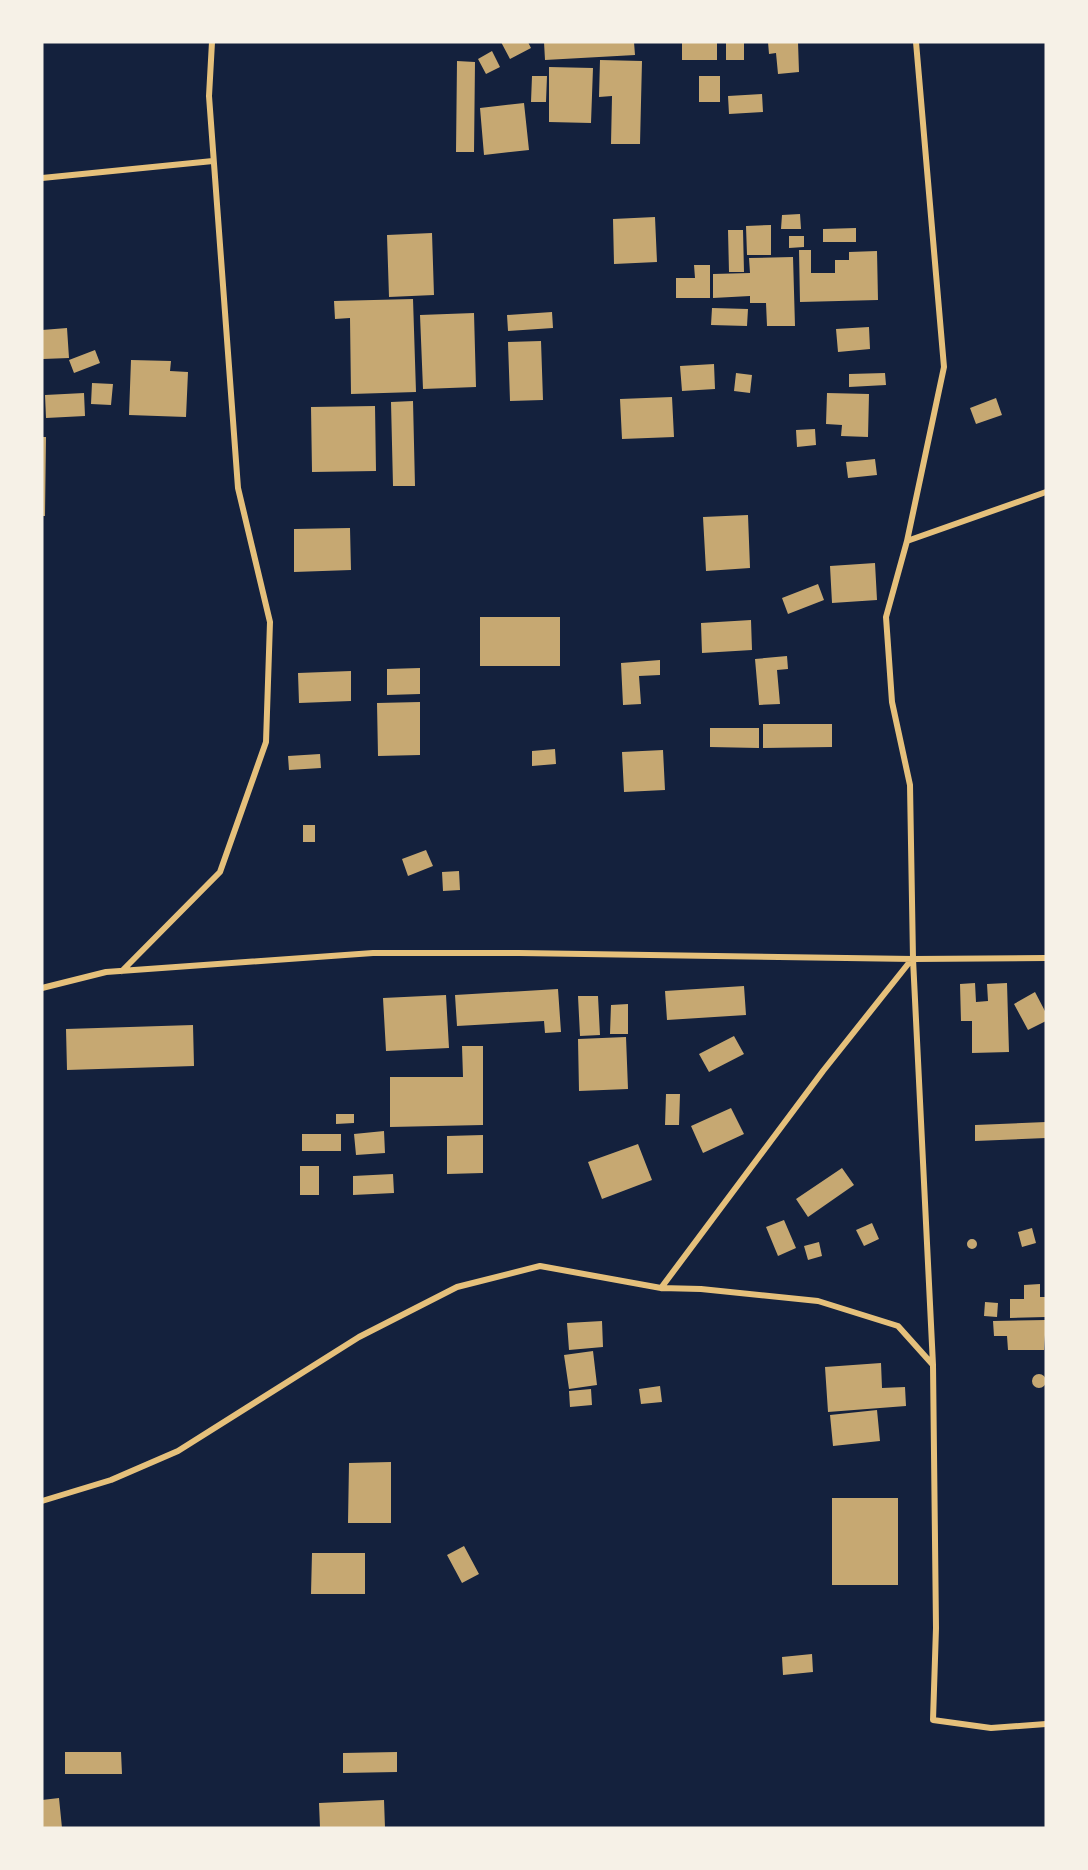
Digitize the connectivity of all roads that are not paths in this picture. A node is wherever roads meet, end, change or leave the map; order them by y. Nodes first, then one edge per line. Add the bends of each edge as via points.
1 (212, 42) edge
2 (916, 42) edge
3 (213, 161) junction
4 (42, 178) edge
5 (1046, 492) edge
6 (907, 541) junction
7 (1046, 958) edge
8 (913, 959) junction
9 (123, 971) junction
10 (42, 988) edge
11 (661, 1288) junction
12 (933, 1365) junction
13 (42, 1501) edge
14 (1046, 1724) edge

1 - 3 street via 209,96
2 - 6 street via 944,367
3 - 4 street
3 - 9 street via 238,488 270,622 266,742 220,872
5 - 6 street
6 - 8 street via 886,617 892,702 910,785
7 - 8 street
8 - 9 street via 374,953
8 - 11 street via 823,1071
8 - 12 street
9 - 10 street
11 - 12 street via 818,1301 898,1326
11 - 13 street via 540,1266 457,1287 358,1337 178,1451 111,1480
12 - 14 street via 933,1720 991,1728

